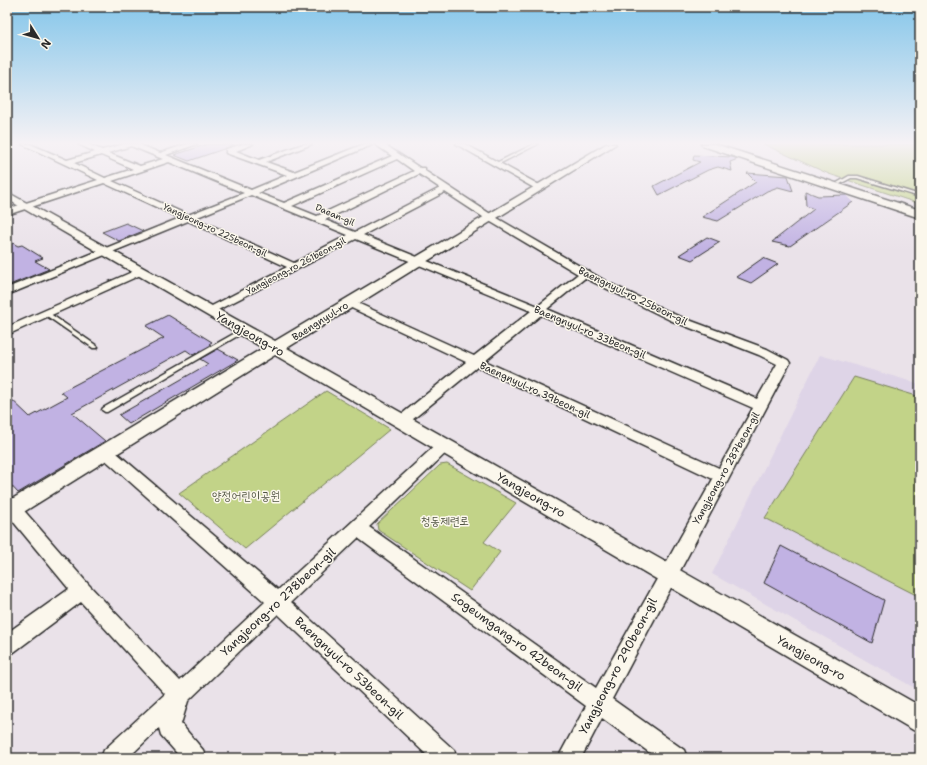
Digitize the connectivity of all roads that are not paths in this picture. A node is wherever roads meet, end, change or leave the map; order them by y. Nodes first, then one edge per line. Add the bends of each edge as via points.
1 (106, 180) joint
2 (221, 180) edge
3 (282, 180) edge
4 (344, 180) edge
5 (402, 180) edge
6 (435, 180) edge
7 (525, 180) edge
8 (551, 180) edge
9 (815, 180) edge
10 (829, 180) edge
11 (845, 180) edge
12 (866, 180) edge
13 (839, 183) junction
14 (539, 187) junction
15 (446, 188) junction
16 (250, 192) junction
17 (7, 195) edge
18 (920, 196) edge
19 (25, 206) junction
20 (285, 206) junction
21 (920, 209) edge
22 (7, 212) edge
23 (920, 214) edge
24 (489, 217) junction
25 (189, 218) junction
26 (319, 219) junction
27 (356, 235) junction
28 (106, 252) junction
29 (418, 261) junction
30 (295, 267) junction
31 (141, 271) junction
32 (584, 274) junction
33 (7, 292) edge
34 (349, 303) junction
35 (540, 310) junction
36 (210, 311) junction
37 (46, 314) junction
38 (244, 330) junction
39 (7, 331) edge
40 (95, 348) dead end
41 (275, 349) junction
42 (475, 362) junction
43 (784, 363) joint
44 (760, 406) junction
45 (105, 410) dead end
46 (402, 421) junction
47 (445, 445) junction
48 (106, 452) junction
49 (722, 476) junction
50 (9, 508) edge
51 (357, 528) junction
52 (668, 574) junction
53 (82, 590) junction
54 (278, 602) junction
55 (7, 645) edge
56 (180, 695) junction
57 (600, 701) junction
58 (920, 721) edge
59 (112, 758) edge
60 (195, 758) edge
61 (446, 758) edge
62 (569, 758) edge
63 (676, 758) edge

1 - 19 street
1 - 25 street, Yangjeong-ro 225beon-gil
2 - 16 street, Daean-gil
3 - 16 street
4 - 20 street
5 - 26 street
6 - 15 street, Baengnyul-ro 25beon-gil
7 - 14 street
8 - 14 street, Baengnyul-ro
9 - 23 main road
10 - 13 main road
11 - 13 lane
12 - 18 lane
13 - 21 main road
14 - 24 street, Baengnyul-ro
15 - 24 street, Baengnyul-ro 25beon-gil
15 - 27 street, Yangjeong-ro 261beon-gil
16 - 20 street, Daean-gil
16 - 25 street
17 - 19 street, Yangjeong-ro
19 - 22 street
19 - 28 street, Yangjeong-ro
20 - 26 street, Daean-gil
24 - 29 street, Baengnyul-ro
24 - 32 street, Baengnyul-ro 25beon-gil
25 - 28 street
25 - 30 street, Yangjeong-ro 225beon-gil
26 - 27 street, Daean-gil
27 - 29 street, Daean-gil
27 - 30 street, Yangjeong-ro 261beon-gil
28 - 31 street, Yangjeong-ro
28 - 33 street
29 - 34 street, Baengnyul-ro
29 - 35 street, Baengnyul-ro 33beon-gil
30 - 36 street, Yangjeong-ro 261beon-gil
31 - 36 street, Yangjeong-ro
31 - 37 street
32 - 35 street
32 - 43 street, Baengnyul-ro 25beon-gil via 674,318 763,352
34 - 41 street, Baengnyul-ro
34 - 42 street, Baengnyul-ro 39beon-gil
35 - 42 street
35 - 44 street, Baengnyul-ro 33beon-gil
36 - 38 street, Yangjeong-ro
37 - 39 street
37 - 40 lane
38 - 41 street, Yangjeong-ro
38 - 45 lane
41 - 46 street, Yangjeong-ro
41 - 48 street, Baengnyul-ro
42 - 46 street
42 - 49 street, Baengnyul-ro 39beon-gil
43 - 44 street, Yangjeong-ro 287beon-gil
44 - 49 street, Yangjeong-ro 287beon-gil
46 - 47 street, Yangjeong-ro
47 - 51 street, Yangjeong-ro 278beon-gil
47 - 52 street, Yangjeong-ro
48 - 50 street, Baengnyul-ro
48 - 54 street, Baengnyul-ro 53beon-gil
49 - 52 street, Yangjeong-ro 287beon-gil
50 - 53 street
51 - 54 street, Yangjeong-ro 278beon-gil
51 - 57 street, Sogeumgang-ro 42beon-gil
52 - 57 street, Yangjeong-ro 290beon-gil
52 - 58 street, Yangjeong-ro
53 - 55 street
53 - 56 street
54 - 56 street, Yangjeong-ro 278beon-gil
54 - 61 street, Baengnyul-ro 53beon-gil
56 - 59 street, Yangjeong-ro 278beon-gil
56 - 60 street via 169,727
57 - 62 street, Yangjeong-ro 290beon-gil
57 - 63 street, Sogeumgang-ro 42beon-gil

